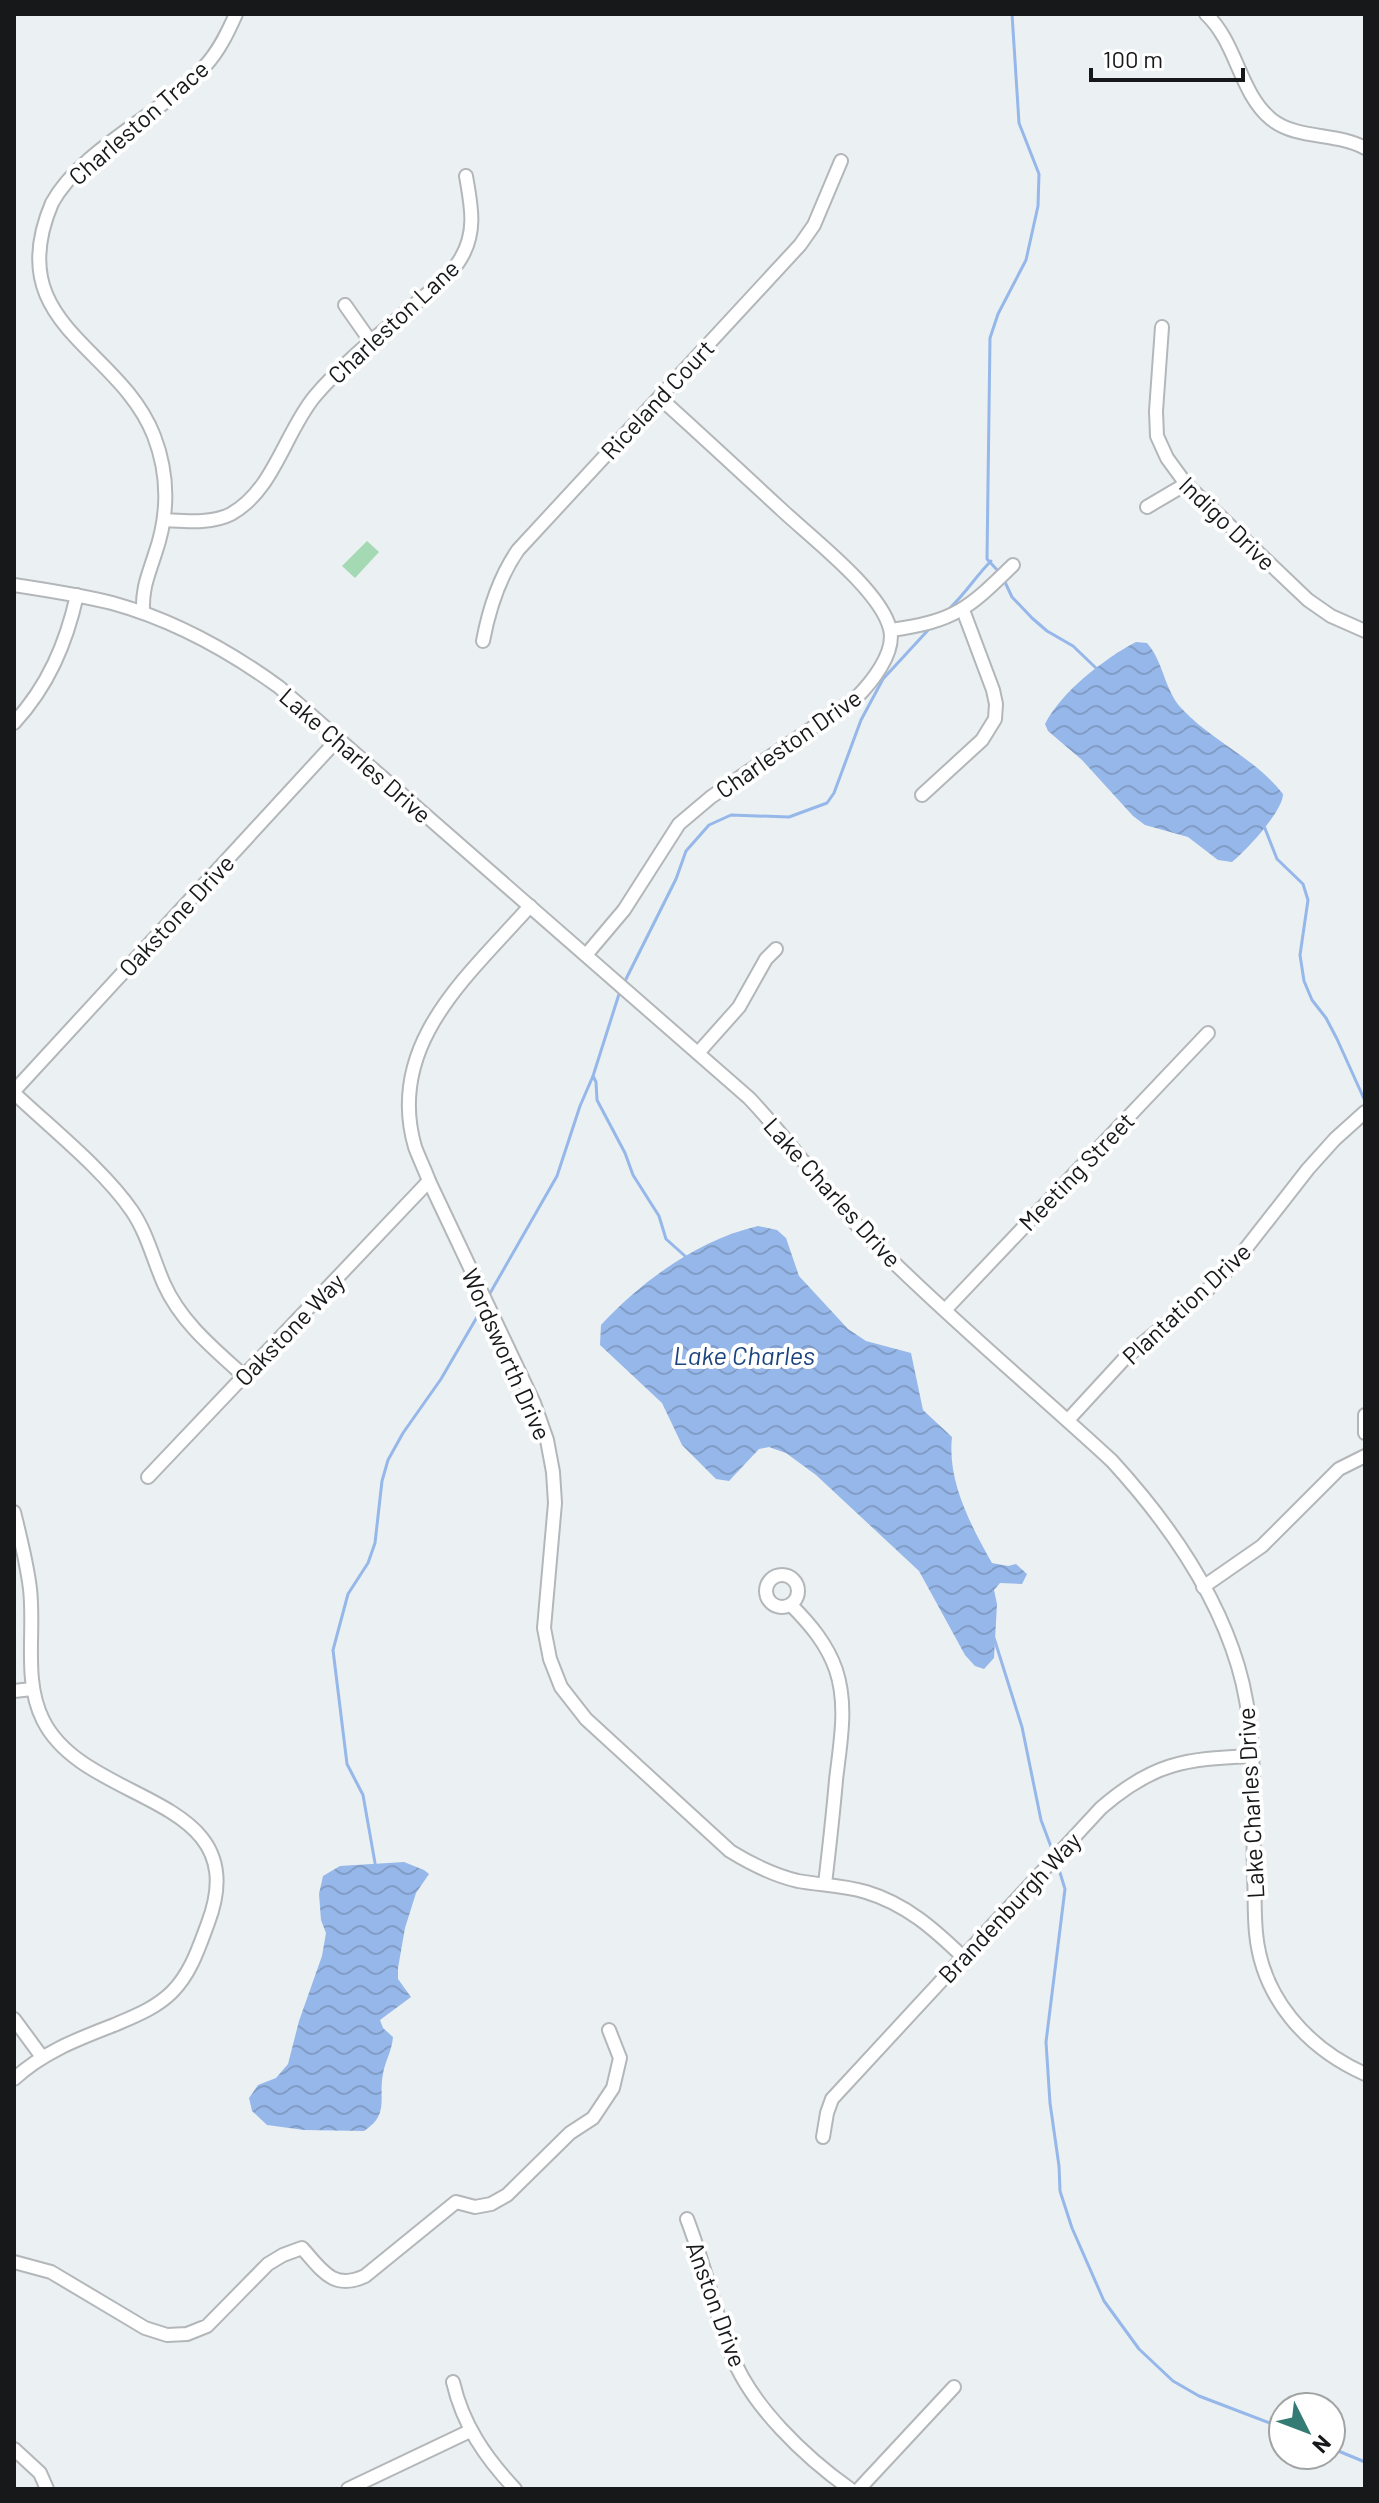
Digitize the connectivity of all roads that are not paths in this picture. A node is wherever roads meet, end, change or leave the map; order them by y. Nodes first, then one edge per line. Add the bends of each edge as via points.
1 (236, 14) edge
2 (1206, 14) edge
3 (1365, 148) edge
4 (841, 161) dead end
5 (466, 176) dead end
6 (345, 305) dead end
7 (1162, 327) dead end
8 (371, 342) junction
9 (660, 398) junction
10 (1186, 484) junction
11 (1147, 507) dead end
12 (165, 520) junction
13 (1013, 565) dead end
14 (14, 585) edge
15 (77, 595) junction
16 (963, 610) junction
17 (143, 612) junction
18 (891, 630) junction
19 (1365, 631) edge
20 (483, 641) dead end
21 (14, 723) edge
22 (338, 739) junction
23 (922, 795) dead end
24 (530, 906) junction
25 (776, 949) dead end
26 (586, 955) junction
27 (1208, 1033) dead end
28 (698, 1053) junction
29 (14, 1092) edge
30 (1365, 1112) edge
31 (429, 1181) junction
32 (945, 1310) junction
33 (244, 1376) junction
34 (1365, 1415) edge
35 (1068, 1420) junction
36 (1365, 1433) edge
37 (1365, 1456) edge
38 (148, 1477) dead end
39 (14, 1512) edge
40 (1203, 1587) junction
41 (791, 1605) dead end
42 (32, 1689) junction
43 (14, 1691) edge
44 (1251, 1756) junction
45 (825, 1884) junction
46 (963, 1957) junction
47 (14, 2019) edge
48 (609, 2030) dead end
49 (42, 2057) junction
50 (1365, 2074) edge
51 (14, 2079) edge
52 (823, 2137) dead end
53 (687, 2219) dead end
54 (14, 2262) edge
55 (453, 2382) dead end
56 (954, 2387) dead end
57 (470, 2431) junction
58 (14, 2449) edge
59 (47, 2489) edge
60 (348, 2489) edge
61 (515, 2489) edge
62 (850, 2489) edge
63 (859, 2489) edge

1 - 12 street, Charleston Trace via 205,66 74,175 53,200 34,248 39,294 56,325 132,397 153,435 167,484
2 - 3 street via 1220,28 1254,98 1270,118 1288,128
4 - 9 street, Riceland Court via 800,245
5 - 8 street, Charleston Lane via 472,221 463,255
6 - 8 street
7 - 10 street, Indigo Drive via 1157,436
8 - 12 street, Charleston Lane via 313,399 245,504 229,515
9 - 18 street via 841,564 872,597
9 - 20 street, Riceland Court via 518,550 501,582
10 - 11 street
10 - 19 street, Indigo Drive via 1308,600
12 - 17 street, Charleston Trace via 142,591
13 - 16 street
14 - 15 street, Lake Charles Drive
15 - 17 street, Lake Charles Drive
15 - 21 street via 58,659
16 - 18 street
16 - 23 street via 993,690 995,719 982,740
17 - 22 street, Lake Charles Drive via 241,660
18 - 26 street, Charleston Drive via 873,682 679,824 624,910
22 - 24 street, Lake Charles Drive
22 - 29 street, Oakstone Drive
24 - 26 street, Lake Charles Drive
24 - 31 street, Wordsworth Drive via 443,1005 419,1048 410,1115 415,1147
25 - 28 street via 739,1007
26 - 28 street, Lake Charles Drive
27 - 32 street, Meeting Street
28 - 32 street, Lake Charles Drive via 749,1098 836,1202
29 - 33 street via 121,1196 143,1230 179,1311
30 - 35 street, Plantation Drive via 1308,1169 1233,1265 1126,1357
31 - 33 street, Oakstone Way
31 - 45 street, Wordsworth Drive via 547,1440 555,1503 544,1628 561,1687 586,1719 730,1851 773,1874
32 - 35 street, Lake Charles Drive
33 - 38 street, Oakstone Way
34 - 36 street
35 - 40 street, Lake Charles Drive via 1144,1496
37 - 40 street via 1339,1469 1262,1546
39 - 42 street via 31,1591
40 - 44 street, Lake Charles Drive via 1239,1667
41 - 45 street via 826,1647 842,1697
42 - 43 street
42 - 49 street via 44,1722 65,1748 196,1829 212,1854 218,1880 195,1958 172,1992 144,2012
44 - 46 street, Brandenburgh Way via 1180,1762 1127,1786
44 - 50 street, Lake Charles Drive via 1256,1934 1264,1971 1279,2003 1307,2037
45 - 46 street, Wordsworth Drive via 899,1905
46 - 52 street, Brandenburgh Way via 832,2099
47 - 49 street
48 - 54 street via 620,2058 613,2088 593,2118 570,2133 507,2195 475,2207 456,2202 351,2283 336,2281 302,2248 268,2264 207,2326 167,2335 145,2328 51,2272
49 - 51 street
53 - 62 street, Anston Drive via 731,2355 755,2400
55 - 57 street
56 - 63 street
57 - 60 street
57 - 61 street
58 - 59 street via 40,2473

